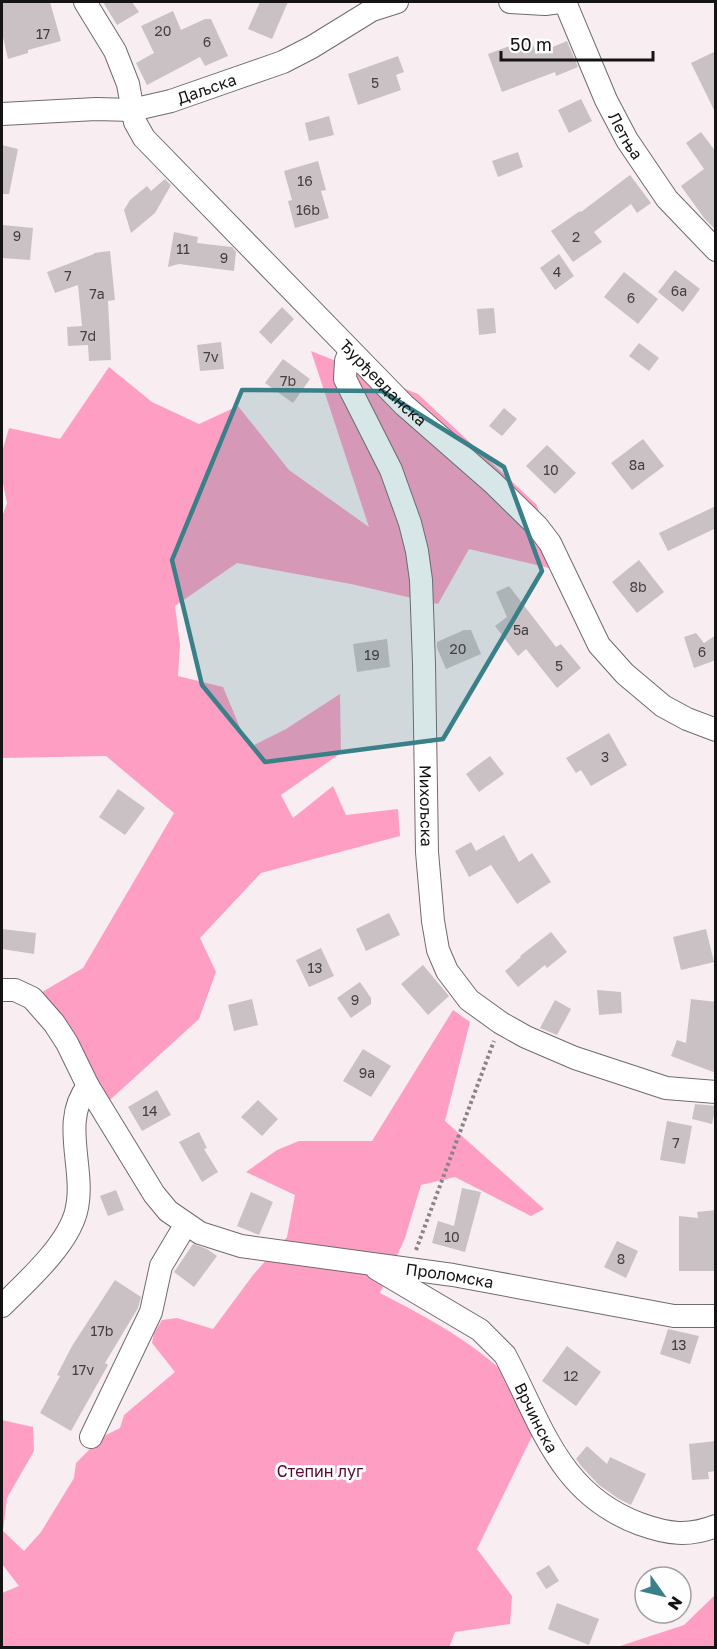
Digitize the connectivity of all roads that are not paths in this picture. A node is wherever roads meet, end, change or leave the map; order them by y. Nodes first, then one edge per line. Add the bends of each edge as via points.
1 (85, 2) edge
2 (397, 2) edge
3 (510, 2) edge
4 (560, 2) edge
5 (565, 2) edge
6 (132, 110) junction
7 (2, 114) edge
8 (716, 250) edge
9 (350, 350) junction
10 (716, 730) edge
11 (2, 990) edge
12 (88, 1086) junction
13 (716, 1092) edge
14 (186, 1224) junction
15 (372, 1266) junction
16 (2, 1306) edge
17 (716, 1316) edge
18 (91, 1437) dead end
19 (716, 1526) edge

1 - 6 street, Ђурђевданска via 115,51 128,84
2 - 6 street, Даљска via 372,10 283,62
3 - 4 street
5 - 8 street, Летња via 627,140 667,199
6 - 7 street, Даљска
6 - 9 street, Ђурђевданска via 144,138
9 - 10 street, Ђурђевданска via 404,405 537,526 550,543 599,645 618,666 663,705
9 - 13 street, Михољска via 345,379 390,470 417,550 424,664 427,852 433,921 438,950 447,971 469,1000 526,1037 634,1078 677,1090
11 - 12 street, Проломска via 15,990 32,998 67,1043
12 - 14 street, Проломска via 154,1194
12 - 16 street via 75,1114 79,1183 76,1212 59,1244
14 - 15 street, Проломска via 217,1240 241,1246
14 - 18 street via 161,1266 151,1312
15 - 17 street, Проломска via 409,1269 674,1316
15 - 19 street, Врчинска via 480,1330 496,1344 561,1464 602,1506 651,1528 675,1533 690,1534

